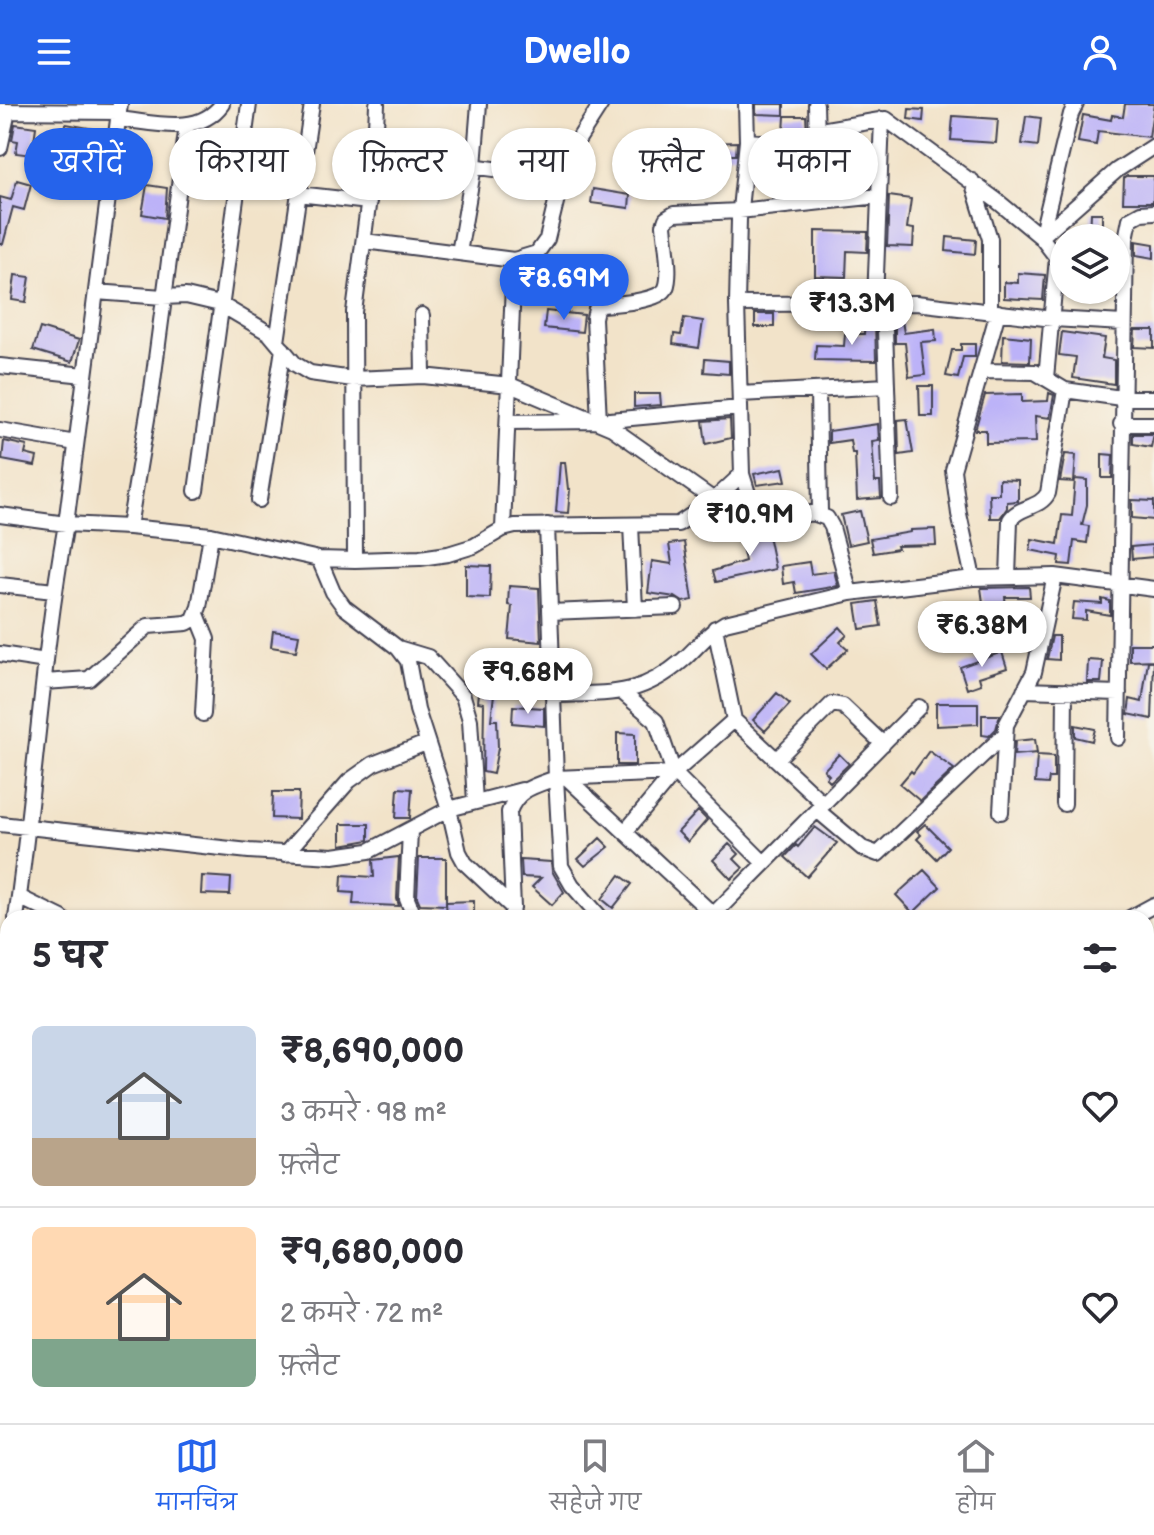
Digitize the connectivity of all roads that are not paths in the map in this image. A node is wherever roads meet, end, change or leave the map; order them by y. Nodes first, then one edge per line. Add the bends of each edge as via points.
1 (222, 104) edge
2 (249, 104) edge
3 (312, 104) edge
4 (377, 104) edge
5 (479, 104) edge
6 (601, 104) edge
7 (746, 104) edge
8 (816, 104) edge
9 (1076, 104) edge
10 (4, 111) edge
11 (119, 111) edge
12 (885, 114) edge
13 (187, 125) junction
14 (308, 128) edge
15 (376, 128) edge
16 (586, 128) edge
17 (817, 128) edge
18 (830, 128) edge
19 (747, 141) joint
20 (1154, 146) edge
21 (0, 148) edge
22 (475, 154) edge
23 (972, 181) junction
24 (316, 196) edge
25 (879, 196) junction
26 (297, 200) edge
27 (468, 200) edge
28 (555, 200) edge
29 (369, 202) joint
30 (739, 211) junction
31 (1154, 212) edge
32 (1127, 224) edge
33 (1041, 237) junction
34 (364, 241) junction
35 (1050, 248) edge
36 (459, 253) junction
37 (514, 260) junction
38 (96, 292) junction
39 (163, 297) junction
40 (879, 302) junction
41 (220, 304) junction
42 (737, 304) junction
43 (1055, 304) edge
44 (1122, 304) edge
45 (994, 312) junction
46 (422, 315) dead end
47 (1053, 319) junction
48 (1123, 323) junction
49 (280, 346) junction
50 (0, 366) edge
51 (981, 371) junction
52 (84, 375) junction
53 (423, 376) junction
54 (1046, 378) junction
55 (353, 379) junction
56 (510, 385) junction
57 (887, 386) junction
58 (818, 390) junction
59 (1065, 390) junction
60 (1121, 398) junction
61 (1154, 398) edge
62 (740, 401) junction
63 (599, 421) junction
64 (508, 422) junction
65 (1121, 424) junction
66 (1154, 424) edge
67 (0, 430) edge
68 (76, 443) junction
69 (742, 474) junction
70 (196, 491) dead end
71 (891, 498) dead end
72 (259, 500) dead end
73 (714, 500) junction
74 (820, 513) junction
75 (0, 515) edge
76 (66, 524) junction
77 (547, 525) junction
78 (631, 525) junction
79 (129, 527) junction
80 (503, 529) junction
81 (211, 535) junction
82 (319, 559) junction
83 (355, 560) junction
84 (1055, 576) junction
85 (1008, 577) junction
86 (973, 578) junction
87 (0, 585) edge
88 (1120, 585) junction
89 (1153, 587) edge
90 (54, 591) junction
91 (850, 593) junction
92 (675, 607) dead end
93 (635, 609) junction
94 (550, 612) junction
95 (197, 614) junction
96 (715, 628) junction
97 (398, 648) junction
98 (0, 654) edge
99 (46, 661) junction
100 (44, 682) junction
101 (1024, 690) junction
102 (1065, 691) junction
103 (623, 693) junction
104 (1119, 693) junction
105 (553, 695) junction
106 (919, 707) dead end
107 (203, 714) dead end
108 (734, 720) junction
109 (1005, 734) junction
110 (1118, 738) dead end
111 (426, 743) junction
112 (883, 744) junction
113 (777, 759) junction
114 (674, 773) junction
115 (562, 778) junction
116 (522, 790) junction
117 (475, 802) junction
118 (1064, 804) dead end
119 (821, 807) junction
120 (449, 809) junction
121 (1001, 812) dead end
122 (0, 824) edge
123 (30, 826) junction
124 (410, 830) junction
125 (625, 832) junction
126 (285, 854) junction
127 (764, 863) junction
128 (19, 897) junction
129 (17, 910) edge
130 (46, 910) edge
131 (412, 910) edge
132 (509, 910) edge
133 (512, 910) edge
134 (594, 910) edge
135 (706, 910) edge
136 (720, 910) edge

1 - 13 street via 207,119
2 - 41 street
3 - 14 street
4 - 15 street
5 - 22 street
6 - 16 street
7 - 19 street
8 - 17 street
9 - 33 street
10 - 11 street
10 - 21 street
11 - 13 street
11 - 38 street
12 - 18 street
12 - 23 street
12 - 25 street
13 - 39 street
19 - 30 street
20 - 33 street via 1117,170
23 - 33 street
23 - 45 street via 990,239
24 - 29 street
25 - 30 street
25 - 40 street
26 - 49 street
27 - 36 street
28 - 37 street via 543,247
29 - 34 street
30 - 42 street
30 - 63 street via 674,214 666,219 663,293 596,309
31 - 32 street via 1134,216
33 - 35 street
34 - 36 street
34 - 55 street via 354,312
36 - 37 street
37 - 56 street
38 - 39 street
38 - 52 street
39 - 41 street
39 - 79 street
40 - 42 street
40 - 45 street
40 - 57 street
41 - 49 street via 262,328
41 - 70 street
42 - 62 street
43 - 47 street
44 - 48 street
45 - 47 street
45 - 51 street
46 - 53 street
47 - 48 street
47 - 54 street
48 - 60 street
49 - 55 street via 303,370
49 - 72 street
50 - 52 street
51 - 54 street via 1035,372
51 - 86 street via 953,478
52 - 68 street
53 - 55 street
53 - 56 street
54 - 59 street
55 - 83 street
56 - 63 street
56 - 64 street
57 - 58 street
57 - 71 street
58 - 62 street
58 - 74 street
59 - 60 street
59 - 85 street via 1048,493 1010,520
60 - 61 street
60 - 65 street
62 - 63 street
62 - 69 street
63 - 64 street
63 - 73 street
64 - 80 street
65 - 66 street
65 - 88 street
67 - 68 street
68 - 76 street
69 - 73 street
69 - 74 street via 759,517
73 - 78 street via 678,524
74 - 91 street via 832,527
75 - 76 street
76 - 79 street
76 - 90 street
77 - 78 street
77 - 80 street
77 - 94 street
78 - 93 street
79 - 81 street
80 - 83 street via 448,554
81 - 82 street
81 - 95 street
82 - 83 street
82 - 97 street via 344,607
84 - 85 street
84 - 88 street
84 - 101 street via 1034,672
85 - 86 street
86 - 91 street
87 - 90 street
88 - 89 street
88 - 104 street
90 - 99 street
91 - 96 street
92 - 93 street
93 - 94 street
94 - 105 street
95 - 100 street via 187,623 148,626 95,676
95 - 107 street via 207,639
96 - 103 street via 671,670
96 - 108 street
97 - 111 street via 408,661
97 - 117 street via 428,657 463,696 470,720
98 - 99 street
99 - 100 street
100 - 123 street
101 - 102 street
101 - 109 street
102 - 104 street
102 - 118 street
103 - 105 street
103 - 114 street via 656,721
104 - 110 street
105 - 115 street
106 - 112 street
108 - 113 street
108 - 114 street
109 - 119 street via 878,854 862,848
109 - 121 street
111 - 120 street
111 - 126 street via 373,764 349,781
112 - 113 street via 843,706 832,704
112 - 119 street
113 - 119 street
114 - 115 street
114 - 125 street
114 - 127 street
115 - 116 street
115 - 125 street
115 - 134 street via 561,866
116 - 117 street
116 - 133 street via 507,825
117 - 120 street
119 - 127 street
120 - 124 street
120 - 132 street via 462,859
122 - 123 street
123 - 126 street
123 - 128 street
124 - 126 street via 369,851
124 - 131 street via 407,899
125 - 135 street
127 - 136 street
128 - 129 street
128 - 130 street

